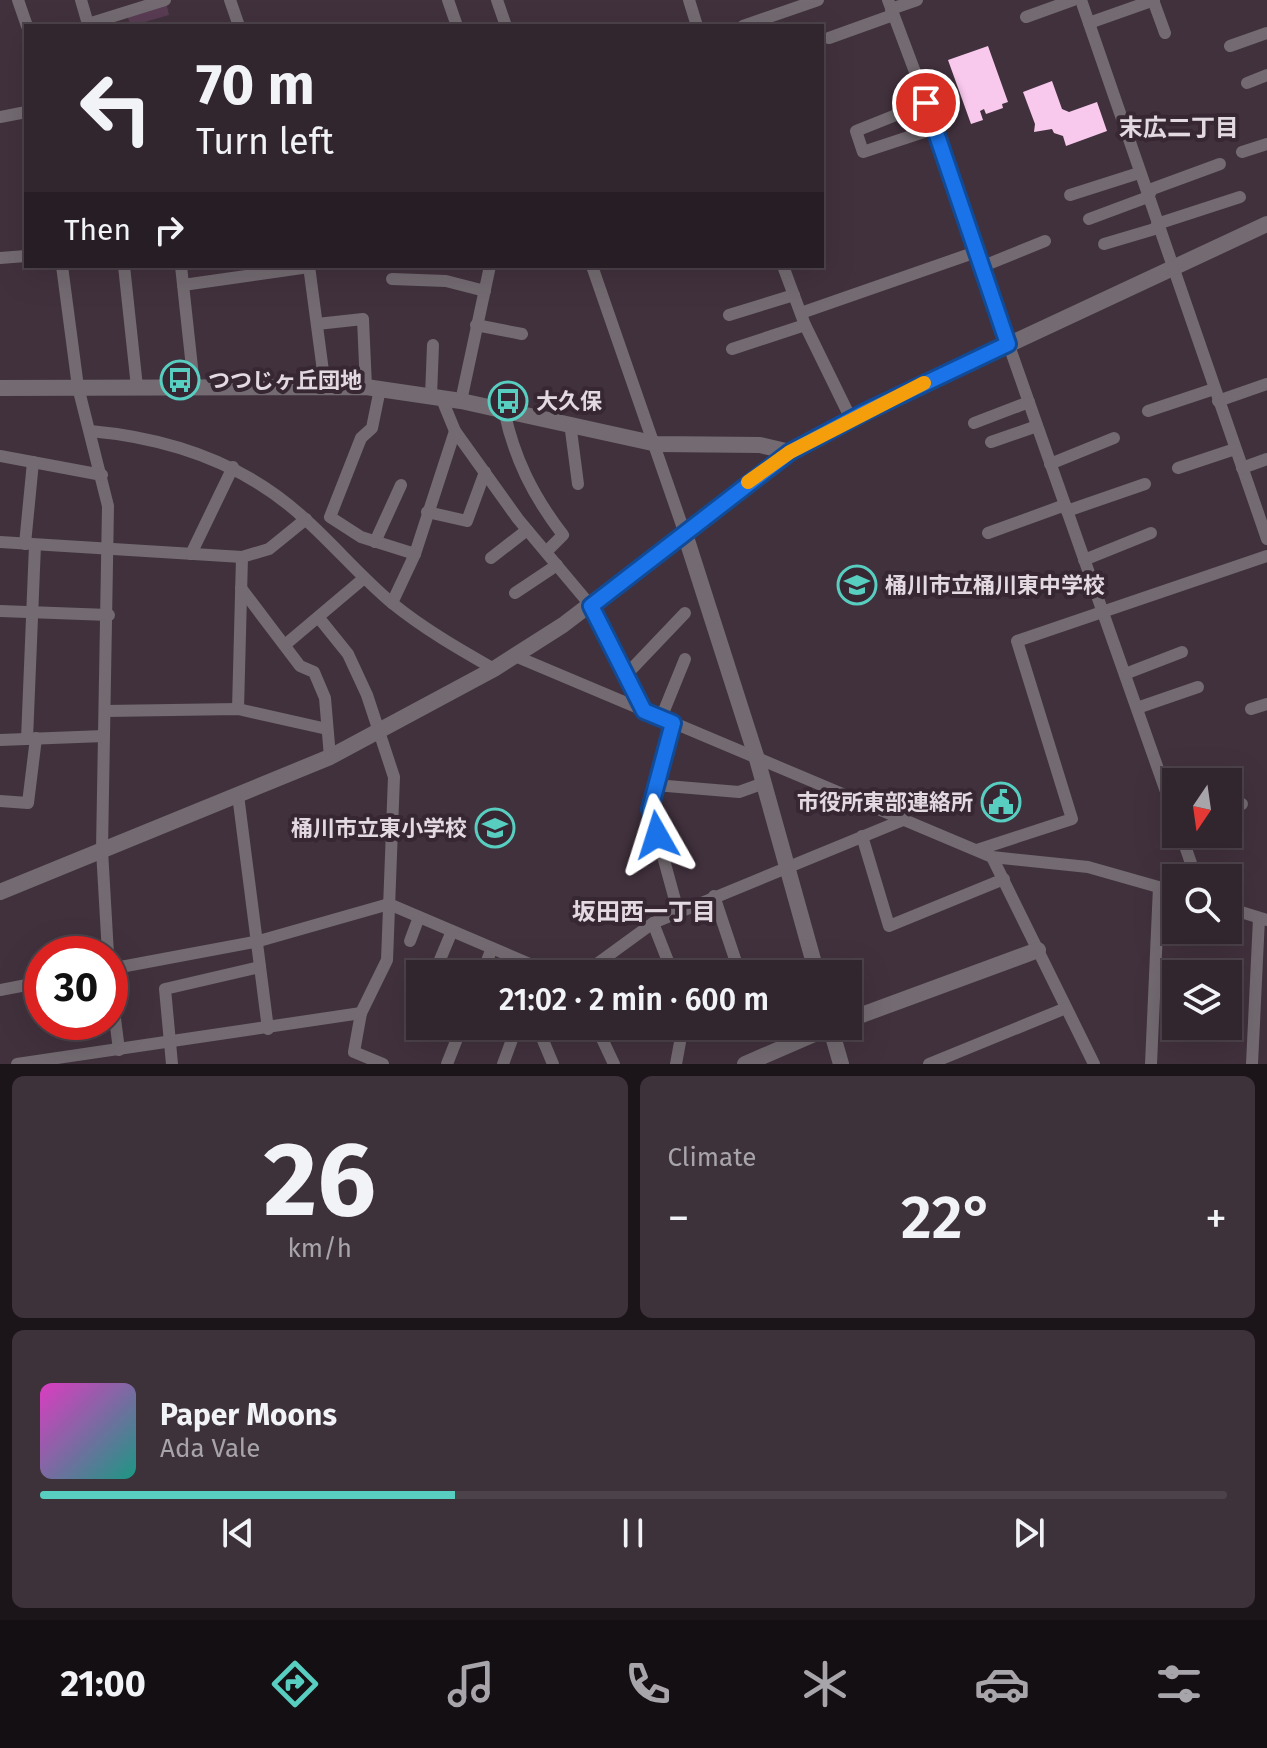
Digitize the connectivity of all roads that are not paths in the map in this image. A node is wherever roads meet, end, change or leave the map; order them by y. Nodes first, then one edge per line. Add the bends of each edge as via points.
1 (18, 0) edge
2 (81, 0) edge
3 (165, 0) edge
4 (230, 0) edge
5 (448, 0) edge
6 (497, 0) edge
7 (689, 0) edge
8 (818, 0) edge
9 (917, 0) edge
10 (1073, 0) edge
11 (1081, 0) edge
12 (1154, 0) edge
13 (124, 7) edge
14 (891, 8) edge
15 (1026, 17) dead end
16 (1089, 23) junction
17 (26, 24) edge
18 (238, 24) edge
19 (456, 24) edge
20 (505, 24) edge
21 (696, 24) edge
22 (749, 24) edge
23 (1165, 33) dead end
24 (1267, 33) edge
25 (829, 38) dead end
26 (1230, 46) dead end
27 (1267, 75) edge
28 (1247, 83) dead end
29 (926, 103) junction
30 (24, 112) edge
31 (0, 117) edge
32 (936, 128) junction
33 (1267, 144) edge
34 (1242, 152) dead end
35 (1220, 164) dead end
36 (1139, 173) junction
37 (1070, 195) dead end
38 (1148, 197) junction
39 (1240, 197) dead end
40 (1089, 219) dead end
41 (1267, 224) edge
42 (1157, 226) junction
43 (1045, 241) dead end
44 (1104, 244) dead end
45 (976, 252) junction
46 (1, 254) edge
47 (24, 256) edge
48 (981, 267) junction
49 (62, 268) edge
50 (124, 268) edge
51 (181, 268) edge
52 (302, 268) edge
53 (309, 268) edge
54 (490, 268) edge
55 (593, 268) edge
56 (784, 268) edge
57 (1171, 268) junction
58 (392, 279) dead end
59 (183, 285) junction
60 (485, 291) junction
61 (794, 295) junction
62 (729, 315) dead end
63 (803, 319) junction
64 (317, 324) junction
65 (476, 325) junction
66 (522, 334) dead end
67 (1008, 344) junction
68 (433, 345) dead end
69 (732, 349) dead end
70 (1267, 384) edge
71 (194, 386) junction
72 (325, 386) junction
73 (78, 387) junction
74 (137, 387) junction
75 (0, 388) edge
76 (373, 388) junction
77 (1216, 395) junction
78 (436, 397) junction
79 (461, 401) junction
80 (1029, 402) junction
81 (504, 410) junction
82 (1148, 411) dead end
83 (851, 419) junction
84 (570, 423) junction
85 (974, 423) dead end
86 (1037, 426) junction
87 (90, 431) junction
88 (455, 431) junction
89 (1114, 438) dead end
90 (991, 442) dead end
91 (657, 444) junction
92 (1235, 449) junction
93 (790, 452) junction
94 (0, 456) edge
95 (1267, 459) edge
96 (33, 462) junction
97 (1050, 464) junction
98 (233, 467) junction
99 (1178, 468) dead end
100 (1242, 468) junction
101 (485, 472) junction
102 (102, 475) junction
103 (578, 484) dead end
104 (1145, 484) dead end
105 (401, 485) dead end
106 (1267, 492) edge
107 (1252, 498) junction
108 (1066, 508) junction
109 (427, 512) junction
110 (306, 519) junction
111 (527, 530) junction
112 (988, 533) dead end
113 (1151, 533) dead end
114 (685, 534) junction
115 (361, 537) junction
116 (1267, 539) edge
117 (0, 542) edge
118 (375, 542) junction
119 (30, 544) junction
120 (109, 551) junction
121 (546, 552) junction
122 (191, 554) junction
123 (415, 554) junction
124 (1267, 556) edge
125 (242, 557) junction
126 (491, 558) dead end
127 (345, 560) junction
128 (1084, 560) junction
129 (557, 565) junction
130 (363, 579) junction
131 (241, 588) junction
132 (515, 593) dead end
133 (392, 603) junction
134 (591, 606) junction
135 (0, 611) edge
136 (33, 612) junction
137 (685, 613) dead end
138 (1103, 613) junction
139 (109, 615) junction
140 (319, 618) junction
141 (286, 644) junction
142 (1182, 652) dead end
143 (515, 656) junction
144 (685, 659) dead end
145 (494, 669) junction
146 (1125, 674) junction
147 (624, 677) junction
148 (1198, 687) dead end
149 (1267, 704) edge
150 (1137, 708) junction
151 (238, 709) junction
152 (1251, 709) dead end
153 (105, 711) junction
154 (644, 711) junction
155 (667, 720) junction
156 (327, 729) junction
157 (379, 731) junction
158 (104, 736) junction
159 (32, 738) junction
160 (0, 740) edge
161 (330, 757) junction
162 (757, 759) junction
163 (1162, 780) edge
164 (764, 783) junction
165 (655, 785) junction
166 (238, 795) junction
167 (0, 801) edge
168 (903, 820) junction
169 (862, 836) junction
170 (102, 850) junction
171 (977, 850) junction
172 (992, 857) junction
173 (788, 866) junction
174 (1004, 879) junction
175 (1159, 887) junction
176 (1162, 888) edge
177 (0, 892) edge
178 (714, 896) junction
179 (389, 904) junction
180 (678, 911) junction
181 (1242, 912) edge
182 (419, 917) junction
183 (1263, 919) edge
184 (653, 923) junction
185 (452, 931) junction
186 (107, 936) edge
187 (259, 941) junction
188 (410, 941) dead end
189 (492, 948) junction
190 (1038, 950) junction
191 (440, 960) edge
192 (487, 960) edge
193 (520, 960) edge
194 (602, 960) edge
195 (668, 960) edge
196 (735, 960) edge
197 (813, 960) edge
198 (128, 966) edge
199 (260, 967) junction
200 (24, 985) edge
201 (0, 990) edge
202 (1066, 1008) junction
203 (361, 1013) junction
204 (862, 1015) edge
205 (268, 1029) junction
206 (118, 1040) edge
207 (456, 1040) edge
208 (512, 1040) edge
209 (543, 1040) edge
210 (603, 1040) edge
211 (680, 1040) edge
212 (800, 1040) edge
213 (835, 1040) edge
214 (170, 1042) junction
215 (119, 1050) junction
216 (934, 1063) edge
217 (25, 1064) edge
218 (172, 1064) edge
219 (383, 1064) edge
220 (447, 1064) edge
221 (503, 1064) edge
222 (553, 1064) edge
223 (614, 1064) edge
224 (676, 1064) edge
225 (746, 1064) edge
226 (841, 1064) edge
227 (1094, 1064) edge
228 (1151, 1064) edge
229 (1252, 1064) edge

1 - 17 street
2 - 13 street via 88,24
3 - 13 street
4 - 18 street
5 - 19 street
6 - 20 street
7 - 21 street
8 - 22 street
9 - 14 street
10 - 15 street
11 - 16 street
12 - 16 street
12 - 23 street
14 - 25 street
14 - 29 street
16 - 36 street
24 - 26 street
27 - 28 street
29 - 32 street
29 - 32 street via 856,131 863,152
30 - 31 street
32 - 45 street
33 - 34 street
35 - 38 street via 1152,189
36 - 37 street
36 - 38 street
38 - 40 street
38 - 42 street
39 - 42 street
41 - 57 street
42 - 44 street
42 - 57 street
43 - 48 street
45 - 48 street
45 - 63 street
46 - 47 street
48 - 67 street
49 - 73 street
50 - 74 street
51 - 59 street
52 - 59 street
53 - 64 street
54 - 60 street
55 - 91 street
56 - 61 street
57 - 67 street
57 - 77 street
58 - 60 street via 446,281
59 - 71 street
60 - 65 street
61 - 62 street
61 - 63 street
63 - 69 street
63 - 83 street
64 - 72 street
64 - 76 street via 363,319
65 - 66 street
65 - 79 street
67 - 80 street
67 - 83 street
68 - 78 street
70 - 77 street
71 - 72 street
71 - 74 street
72 - 76 street
73 - 74 street
73 - 75 street
73 - 87 street
76 - 78 street
76 - 115 street via 372,428 361,438 330,517
77 - 82 street
77 - 92 street
78 - 79 street
78 - 88 street
79 - 81 street
80 - 85 street
80 - 86 street
81 - 84 street
81 - 121 street via 526,481 563,535
83 - 93 street
84 - 91 street
84 - 103 street
86 - 90 street
86 - 97 street
87 - 98 street via 139,435
87 - 102 street
88 - 101 street
88 - 109 street
89 - 97 street
91 - 93 street via 760,445
91 - 114 street
92 - 99 street
92 - 100 street
93 - 114 street
94 - 96 street
95 - 100 street
96 - 102 street
96 - 119 street
97 - 108 street
98 - 110 street
98 - 122 street
100 - 107 street
101 - 109 street via 467,521
101 - 111 street
102 - 120 street
104 - 108 street
105 - 118 street
106 - 107 street
107 - 116 street
108 - 112 street
108 - 128 street
109 - 123 street
110 - 125 street via 269,549
110 - 127 street
111 - 121 street
111 - 126 street
113 - 128 street
114 - 134 street
114 - 162 street
115 - 118 street
115 - 127 street
117 - 119 street
118 - 123 street
119 - 120 street
119 - 136 street
120 - 122 street
120 - 139 street
121 - 129 street
122 - 125 street
123 - 133 street
124 - 138 street
125 - 131 street
127 - 130 street
128 - 138 street
129 - 132 street
129 - 134 street
130 - 133 street
130 - 140 street
131 - 141 street
131 - 151 street
133 - 145 street via 424,629
134 - 143 street
134 - 147 street
135 - 136 street
136 - 139 street
136 - 159 street
137 - 147 street
138 - 146 street
138 - 171 street via 1017,641 1072,819
139 - 153 street
140 - 141 street
140 - 157 street via 348,654
141 - 156 street via 300,666 314,672 325,698
142 - 146 street
143 - 145 street
143 - 154 street
144 - 155 street
145 - 157 street
146 - 150 street
147 - 154 street
148 - 150 street
149 - 152 street
150 - 163 street
151 - 153 street
151 - 156 street
153 - 158 street
154 - 155 street
155 - 162 street
155 - 165 street
156 - 161 street
157 - 161 street
157 - 179 street via 394,777
158 - 159 street
158 - 170 street
159 - 160 street
159 - 167 street via 28,803
161 - 166 street
162 - 164 street
162 - 168 street
164 - 165 street via 739,792
164 - 173 street
165 - 180 street via 650,809
166 - 170 street
166 - 187 street
168 - 169 street
168 - 171 street
169 - 173 street
169 - 174 street via 889,926
170 - 177 street
170 - 186 street
171 - 172 street
172 - 174 street
172 - 175 street via 1088,867
173 - 178 street
173 - 197 street
174 - 190 street
175 - 176 street
175 - 228 street
178 - 180 street
178 - 196 street
179 - 182 street
179 - 187 street
179 - 203 street via 387,960
180 - 184 street
181 - 183 street
182 - 185 street
182 - 188 street
183 - 229 street
184 - 194 street
184 - 195 street
185 - 189 street
185 - 191 street
187 - 198 street
187 - 199 street
189 - 192 street
189 - 193 street
190 - 202 street
190 - 204 street
199 - 205 street
199 - 214 street via 165,989
200 - 201 street
202 - 216 street
202 - 227 street
203 - 205 street
203 - 219 street via 354,1052
205 - 214 street
206 - 215 street
207 - 220 street
208 - 221 street
209 - 222 street
210 - 223 street
211 - 224 street
212 - 225 street
213 - 226 street
214 - 215 street
214 - 218 street
215 - 217 street

